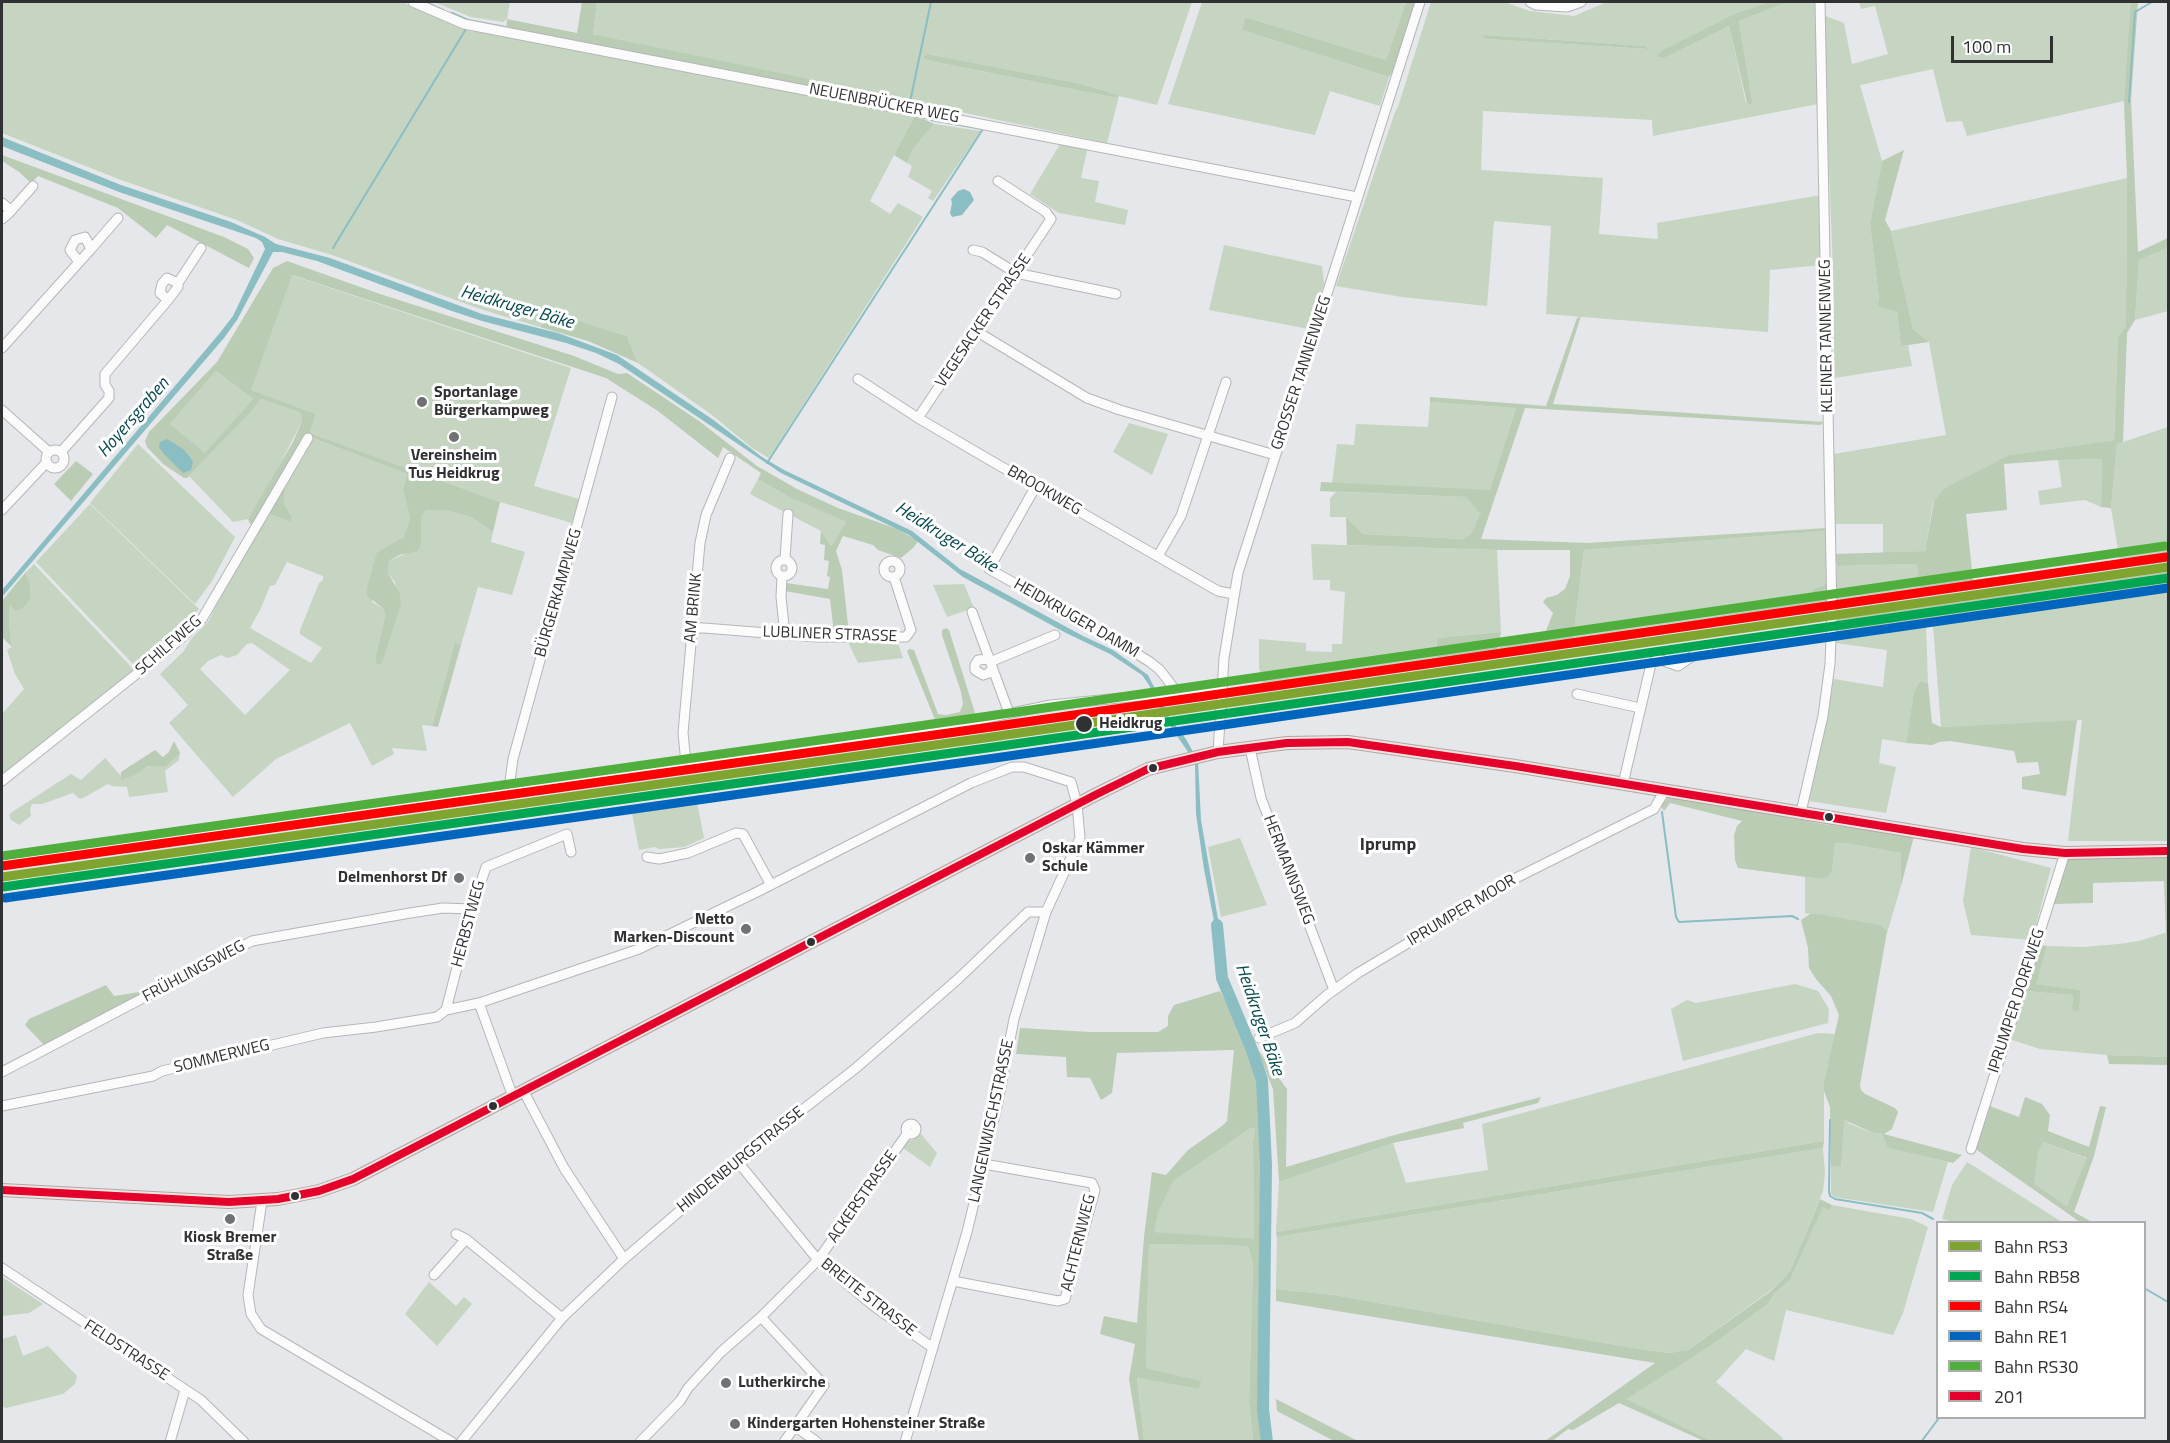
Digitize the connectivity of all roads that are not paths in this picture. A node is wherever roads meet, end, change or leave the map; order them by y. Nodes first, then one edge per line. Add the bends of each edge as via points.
1 (413, 2) edge
2 (1420, 2) edge
3 (1530, 2) edge
4 (1581, 2) edge
5 (1820, 2) edge
6 (998, 181) dead end
7 (33, 186) dead end
8 (1357, 197) junction
9 (2, 203) edge
10 (5, 216) edge
11 (118, 219) dead end
12 (201, 248) dead end
13 (91, 249) junction
14 (973, 250) dead end
15 (79, 262) junction
16 (1016, 273) junction
17 (178, 283) junction
18 (1116, 294) dead end
19 (168, 300) junction
20 (976, 331) junction
21 (2, 348) edge
22 (858, 379) dead end
23 (1226, 382) dead end
24 (612, 397) dead end
25 (2, 410) edge
26 (918, 418) junction
27 (1209, 435) junction
28 (308, 438) dead end
29 (61, 452) junction
30 (1275, 455) junction
31 (48, 457) junction
32 (730, 458) dead end
33 (1036, 486) junction
34 (2, 510) edge
35 (788, 514) dead end
36 (1158, 556) junction
37 (894, 577) dead end
38 (1234, 594) junction
39 (972, 612) dead end
40 (692, 633) junction
41 (785, 635) junction
42 (1055, 636) dead end
43 (1708, 650) dead end
44 (990, 663) junction
45 (1222, 686) junction
46 (1172, 692) junction
47 (1577, 693) dead end
48 (1640, 708) junction
49 (1009, 713) junction
50 (1250, 748) junction
51 (1218, 752) junction
52 (686, 763) junction
53 (2, 781) edge
54 (1623, 784) junction
55 (509, 789) junction
56 (1665, 790) junction
57 (1077, 804) junction
58 (1801, 812) junction
59 (2169, 851) edge
60 (571, 852) dead end
61 (2065, 853) junction
62 (647, 857) dead end
63 (2, 862) edge
64 (771, 885) junction
65 (472, 909) junction
66 (1046, 912) junction
67 (1334, 990) junction
68 (479, 1003) junction
69 (445, 1012) junction
70 (1259, 1038) dead end
71 (2, 1072) edge
72 (519, 1094) junction
73 (2, 1106) edge
74 (907, 1134) dead end
75 (1971, 1149) dead end
76 (738, 1162) junction
77 (984, 1164) junction
78 (2, 1190) edge
79 (262, 1201) junction
80 (456, 1234) dead end
81 (466, 1239) junction
82 (624, 1259) junction
83 (818, 1260) junction
84 (2, 1268) edge
85 (434, 1275) dead end
86 (953, 1281) junction
87 (761, 1317) junction
88 (562, 1318) junction
89 (933, 1348) junction
90 (185, 1390) junction
91 (796, 1427) junction
92 (170, 1442) edge
93 (244, 1442) edge
94 (452, 1442) edge
95 (461, 1442) edge
96 (640, 1442) edge
97 (784, 1442) edge
98 (817, 1442) edge
99 (905, 1442) edge

1 - 8 street, NEUENBRÜCKER WEG via 464,24
2 - 8 street, GROSSER TANNENWEG
3 - 4 street via 1567,7
5 - 58 street, KLEINER TANNENWEG via 1832,614 1823,716
6 - 16 street, VEGESACKER STRASSE via 1050,215 1049,223
7 - 10 street
8 - 30 street, GROSSER TANNENWEG
9 - 10 street via 8,208
11 - 13 street
12 - 17 street
13 - 15 street
13 - 15 street via 85,237 75,240 70,250
14 - 16 street
15 - 21 street
16 - 18 street
16 - 20 street, VEGESACKER STRASSE
17 - 19 street
17 - 19 street via 167,278 162,284 160,293
19 - 29 street via 105,374 109,398
20 - 26 street, VEGESACKER STRASSE
20 - 27 street via 1088,398
22 - 26 street, BROOKWEG
23 - 27 street
24 - 55 street, BÜRGERKAMPWEG via 513,759
25 - 31 street
26 - 33 street, BROOKWEG
27 - 30 street
27 - 36 street via 1181,516
28 - 53 street, SCHILFWEG via 202,619
29 - 31 street via 54,450
29 - 31 street via 64,459 60,466 52,467
30 - 38 street, GROSSER TANNENWEG
31 - 34 street
32 - 40 street, AM BRINK via 700,536
33 - 36 street, BROOKWEG
33 - 46 street, HEIDKRUGER DAMM via 989,569 1150,662 1160,670
35 - 41 street via 785,560 776,566 782,576
36 - 38 street, BROOKWEG via 1218,591
37 - 41 street, LUBLINER STRASSE via 912,630 906,637
38 - 45 street, GROSSER TANNENWEG
39 - 44 street
40 - 41 street, LUBLINER STRASSE via 704,627
40 - 52 street, AM BRINK via 683,733
42 - 44 street
43 - 48 street via 1678,666 1655,660
44 - 49 street
45 - 46 street
45 - 51 street, GROSSER TANNENWEG
46 - 49 street
47 - 48 street
48 - 54 street
49 - 52 street via 932,729
50 - 51 main road
50 - 54 main road via 1348,742
50 - 67 street, HERMANNSWEG via 1261,798
51 - 57 main road via 1148,769
52 - 55 street
54 - 56 main road
55 - 63 street
56 - 58 main road
56 - 67 street, IPRUMPER MOOR via 1654,809 1518,877
57 - 64 street, SOMMERWEG via 1071,782 1024,767 1012,768 970,783
57 - 66 street, LANGENWISCHSTRASSE via 1080,838
57 - 72 main road
58 - 61 main road
59 - 61 main road
60 - 65 street, HERBSTWEG via 567,834 489,864 483,871
61 - 75 street, IPRUMPER DORFWEG
62 - 64 street via 658,859 688,853 736,833 743,834
64 - 68 street, SOMMERWEG via 639,949
65 - 69 street, HERBSTWEG
65 - 71 street, FRÜHLINGSWEG via 421,911 252,941
66 - 76 street, HINDENBURGSTRASSE via 1028,912 865,1060
66 - 77 street, LANGENWISCHSTRASSE via 1014,1019
67 - 70 street, IPRUMPER MOOR via 1295,1023
68 - 69 street, SOMMERWEG
68 - 72 street
69 - 73 street, SOMMERWEG via 408,1023 323,1033 153,1076
72 - 79 main road via 352,1179 319,1191
72 - 82 street
74 - 83 street, ACKERSTRASSE
76 - 82 street, HINDENBURGSTRASSE
76 - 83 street, BREITE STRASSE
77 - 86 street, LANGENWISCHSTRASSE
77 - 86 street, ACHTERNWEG via 1092,1184 1095,1190 1065,1299
78 - 79 main road via 208,1202
79 - 94 street via 248,1295 251,1314 261,1329
80 - 81 street
81 - 85 street
81 - 88 street
82 - 88 street, HINDENBURGSTRASSE
83 - 87 street, ACKERSTRASSE
83 - 89 street, BREITE STRASSE
84 - 90 street, FELDSTRASSE
86 - 89 street, LANGENWISCHSTRASSE
87 - 91 street via 824,1385
87 - 96 street, ACKERSTRASSE via 721,1352
88 - 95 street, HINDENBURGSTRASSE
89 - 99 street, LANGENWISCHSTRASSE
90 - 92 street
90 - 93 street, FELDSTRASSE via 201,1400
91 - 97 street
91 - 98 street

